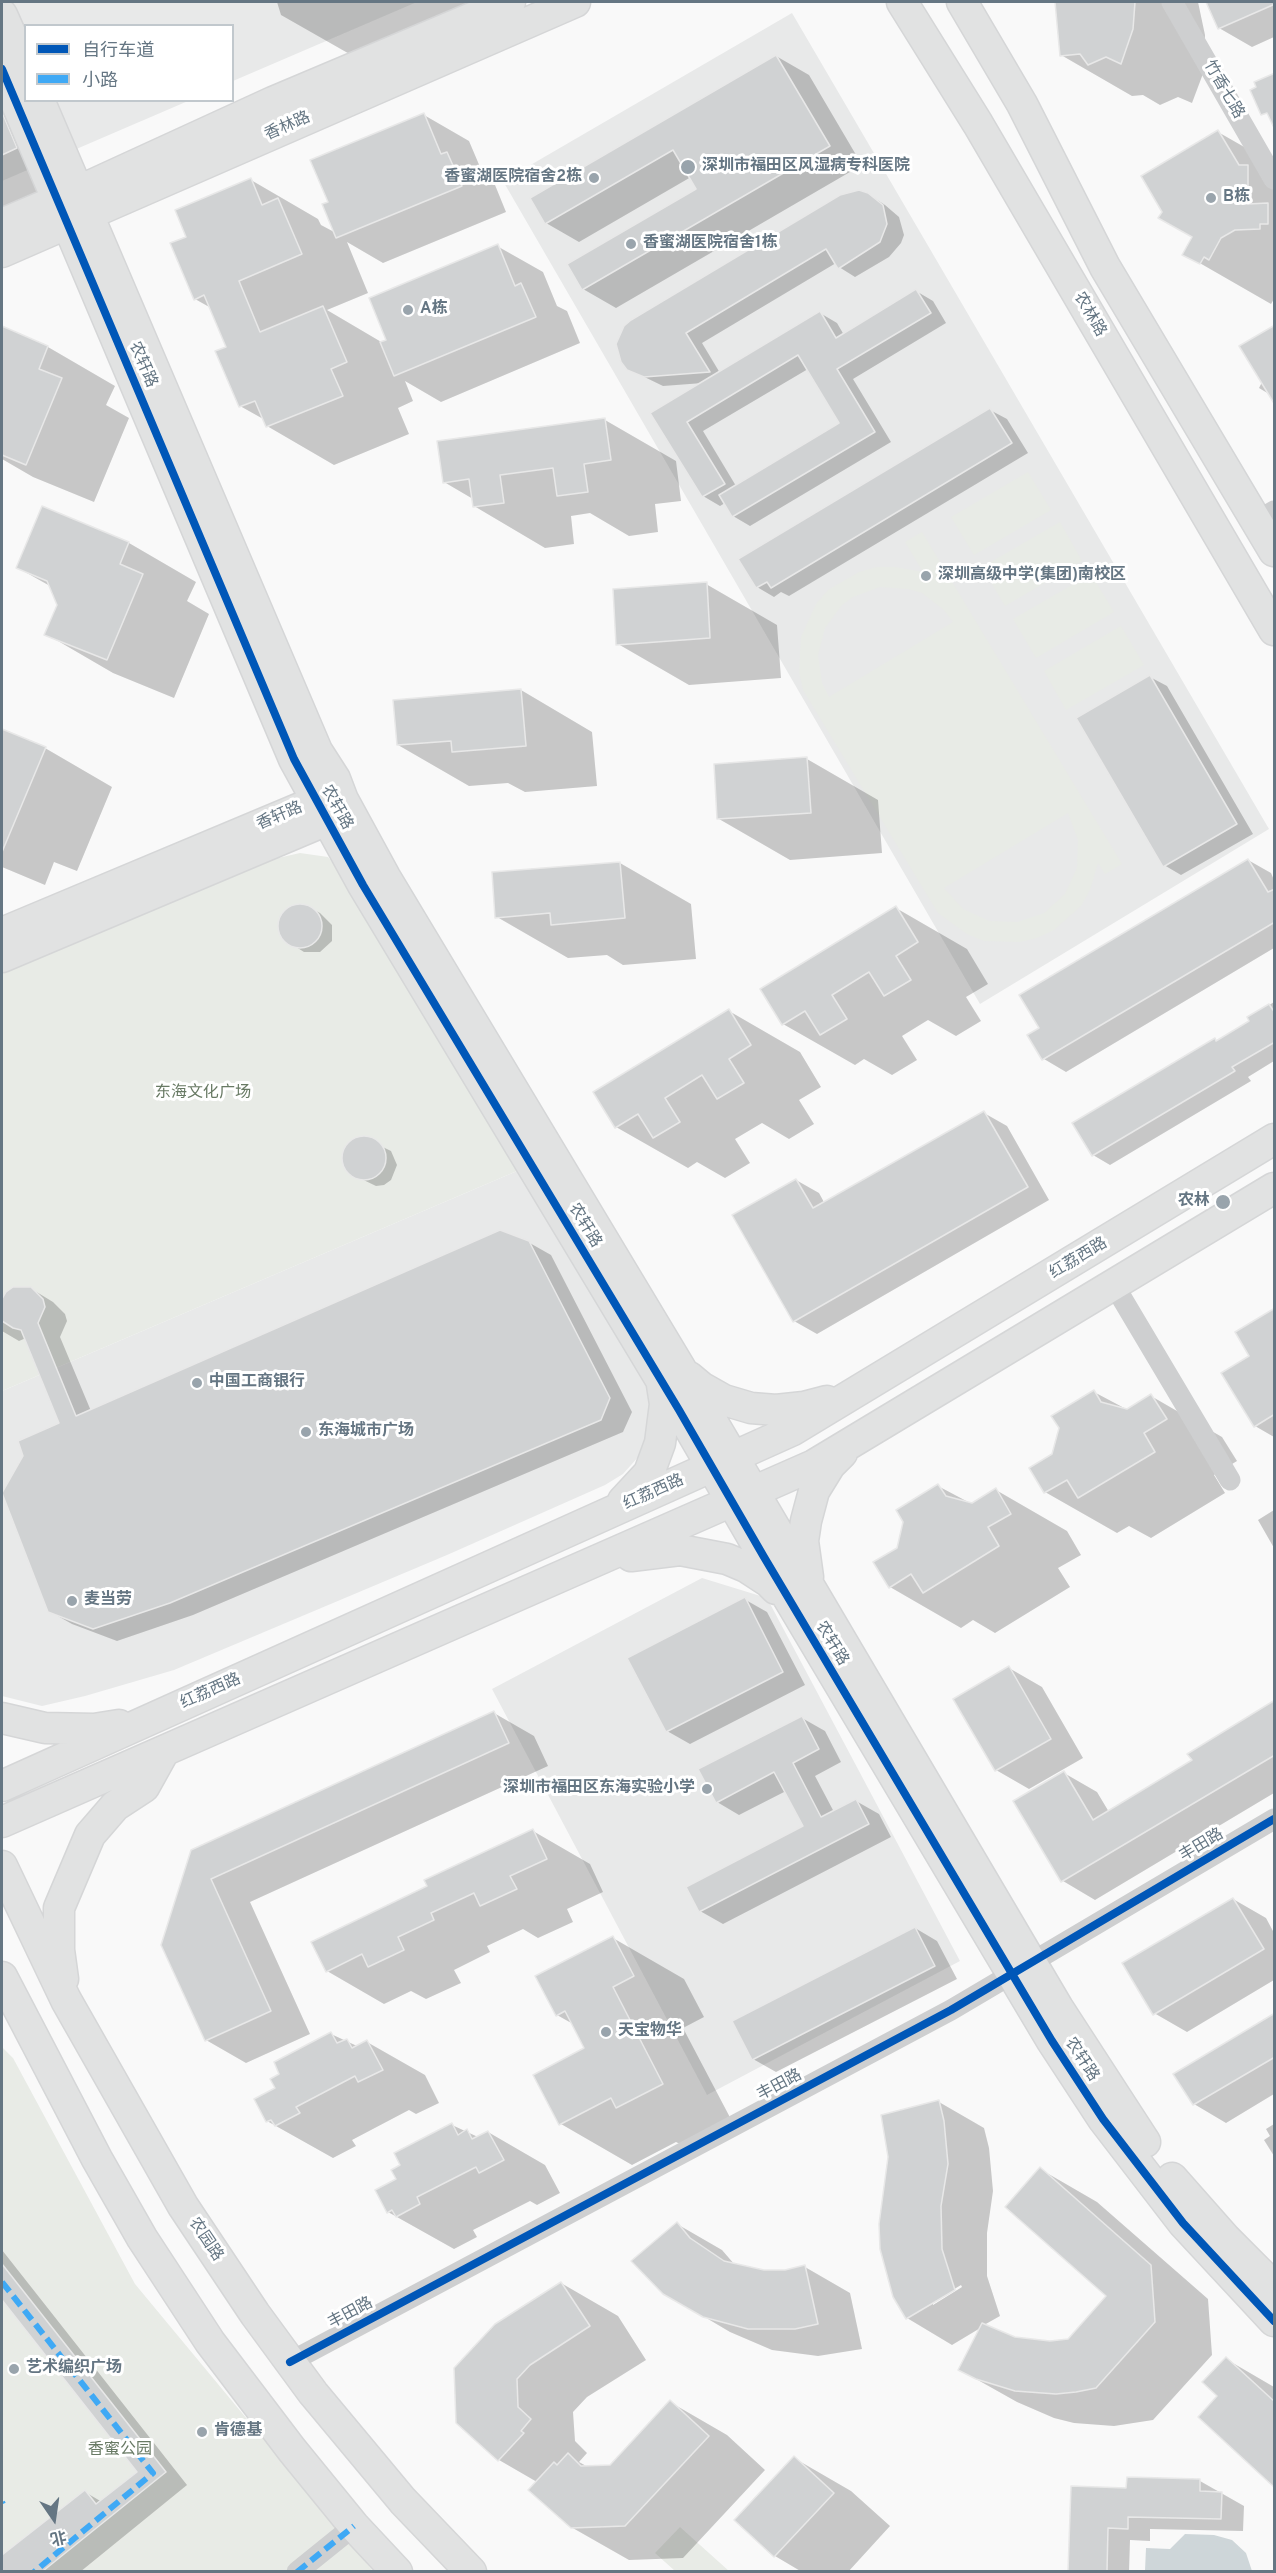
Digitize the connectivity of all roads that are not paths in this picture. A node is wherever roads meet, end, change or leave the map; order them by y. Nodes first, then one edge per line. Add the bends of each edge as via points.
1 (575, 2) edge
2 (902, 2) edge
3 (962, 2) edge
4 (1172, 2) edge
5 (520, 6) edge
6 (2, 15) edge
7 (24, 64) edge
8 (2, 69) edge
9 (2, 98) edge
10 (39, 102) edge
11 (1275, 179) edge
12 (65, 208) junction
13 (2, 224) edge
14 (2, 252) edge
15 (1266, 516) edge
16 (1275, 551) edge
17 (1275, 630) edge
18 (329, 807) junction
19 (2, 933) edge
20 (2, 957) edge
21 (1275, 1139) edge
22 (1275, 1188) edge
23 (1114, 1284) junction
24 (670, 1374) junction
25 (866, 1386) junction
26 (855, 1440) junction
27 (722, 1462) junction
28 (1230, 1480) dead end
29 (742, 1496) junction
30 (605, 1514) junction
31 (587, 1565) junction
32 (804, 1602) junction
33 (2, 1718) edge
34 (146, 1722) junction
35 (164, 1751) junction
36 (2, 1786) edge
37 (1275, 1819) edge
38 (2, 1822) edge
39 (2, 1866) edge
40 (1022, 1969) junction
41 (2, 1977) edge
42 (66, 2000) junction
43 (11, 2003) edge
44 (1275, 2288) edge
45 (1275, 2321) edge
46 (290, 2362) junction
47 (354, 2526) junction
48 (297, 2571) edge
49 (397, 2571) edge
50 (471, 2571) edge

1 - 5 main road, 香林路
2 - 17 main road, 农林路 via 978,124
3 - 15 main road via 1022,104 1105,267
4 - 11 street, 竹香七路
5 - 12 main road, 香林路 via 452,40 273,102
6 - 7 main road
8 - 12 main road, 农轩路
9 - 12 main road via 41,197 39,206
10 - 12 main road, 农轩路
12 - 13 main road, 香林路
12 - 14 main road, 香林路
12 - 18 main road, 农轩路 via 317,751 334,779
15 - 16 main road
18 - 19 main road, 香轩路
18 - 20 main road, 香轩路
18 - 24 main road, 农轩路 via 385,877 590,1241
21 - 25 main road, 红荔西路
22 - 23 main road
23 - 26 main road
23 - 28 street
24 - 25 main road via 724,1400 768,1409 804,1407
24 - 27 main road, 农轩路
24 - 30 main road via 660,1443 649,1473 630,1495
25 - 27 main road, 红荔西路 via 793,1430
26 - 29 main road via 814,1465
26 - 32 main road via 830,1465 814,1491 803,1541
27 - 29 main road, 农轩路
27 - 30 main road, 红荔西路
29 - 31 main road
29 - 32 main road, 农轩路
30 - 34 main road, 红荔西路
31 - 32 main road via 680,1550 727,1559
31 - 35 main road
32 - 40 main road, 农轩路
33 - 34 main road via 45,1728 94,1729
34 - 36 main road, 红荔西路
35 - 38 main road
35 - 42 main road via 144,1787 115,1806 90,1835 59,1908 59,1950
37 - 40 street, 丰田路
39 - 42 main road, 农园路
40 - 44 main road, 农轩路 via 1176,2185
40 - 45 main road, 农轩路 via 1103,2119 1183,2223
40 - 46 street, 丰田路
41 - 43 main road
42 - 46 main road, 农园路 via 183,2206
43 - 47 main road via 142,2238 210,2342
46 - 50 main road, 农园路 via 346,2435
47 - 48 street
47 - 49 main road

